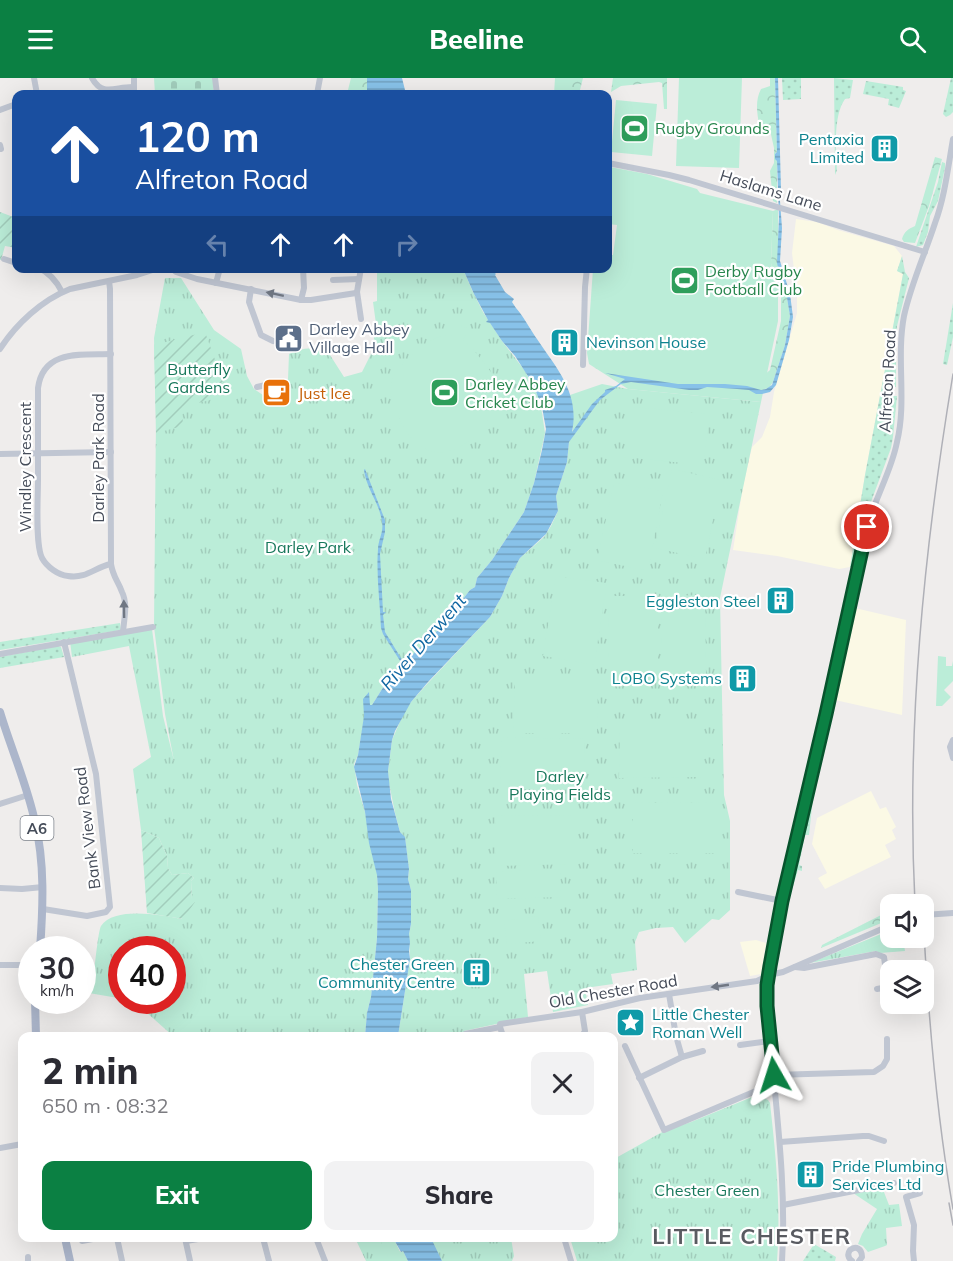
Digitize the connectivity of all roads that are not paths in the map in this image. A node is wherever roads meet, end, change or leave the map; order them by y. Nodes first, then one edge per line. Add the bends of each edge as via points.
1 (92, 78) edge
2 (134, 78) edge
3 (134, 87) joint
4 (953, 139) edge
5 (612, 164) edge
6 (925, 252) junction
7 (4, 260) dead end
8 (12, 261) edge
9 (48, 273) edge
10 (145, 273) edge
11 (180, 273) edge
12 (219, 273) edge
13 (304, 273) edge
14 (360, 273) edge
15 (586, 273) edge
16 (359, 279) junction
17 (333, 280) dead end
18 (109, 281) junction
19 (216, 283) junction
20 (251, 289) junction
21 (62, 292) junction
22 (355, 293) junction
23 (302, 300) junction
24 (361, 319) dead end
25 (273, 341) dead end
26 (0, 350) edge
27 (111, 354) junction
28 (583, 365) dead end
29 (270, 384) dead end
30 (257, 387) dead end
31 (111, 452) junction
32 (38, 453) junction
33 (0, 454) edge
34 (111, 564) junction
35 (153, 627) dead end
36 (123, 632) junction
37 (64, 642) junction
38 (0, 654) edge
39 (0, 712) edge
40 (953, 740) edge
41 (952, 754) edge
42 (28, 795) junction
43 (0, 804) edge
44 (0, 888) edge
45 (43, 888) junction
46 (738, 892) dead end
47 (782, 901) junction
48 (43, 909) junction
49 (953, 913) edge
50 (934, 914) edge
51 (880, 930) edge
52 (41, 936) edge
53 (0, 964) edge
54 (18, 965) edge
55 (795, 967) junction
56 (769, 975) junction
57 (878, 989) dead end
58 (669, 994) junction
59 (582, 1012) junction
60 (35, 1014) edge
61 (500, 1026) junction
62 (36, 1032) edge
63 (474, 1032) edge
64 (502, 1032) edge
65 (584, 1032) edge
66 (886, 1039) dead end
67 (770, 1041) junction
68 (740, 1045) dead end
69 (625, 1046) dead end
70 (703, 1051) dead end
71 (682, 1057) junction
72 (774, 1075) junction
73 (642, 1077) junction
74 (774, 1085) junction
75 (884, 1141) dead end
76 (780, 1142) junction
77 (18, 1145) edge
78 (0, 1148) edge
79 (894, 1183) dead end
80 (920, 1193) dead end
81 (783, 1204) junction
82 (66, 1242) edge
83 (118, 1242) edge
84 (187, 1242) edge
85 (264, 1242) edge
86 (318, 1242) edge
87 (565, 1242) edge
88 (70, 1261) edge
89 (122, 1261) edge
90 (190, 1261) edge
91 (269, 1261) edge
92 (325, 1261) edge
93 (571, 1261) edge
94 (782, 1261) edge
95 (852, 1261) edge
96 (859, 1261) edge
97 (914, 1261) edge

1 - 3 street via 105,90
2 - 3 street
4 - 6 street, Alfreton Road via 943,196
5 - 6 street, Haslams Lane via 669,175
6 - 47 street, Alfreton Road via 902,333 902,403 897,443 867,527
7 - 8 street
9 - 21 street
10 - 18 street
11 - 19 street
12 - 19 street
13 - 23 street
14 - 16 street
15 - 28 street
16 - 17 street
16 - 22 street
18 - 21 street
18 - 27 street, Darley Park Road
19 - 20 street
23 -> 20 street
20 - 25 street via 249,302 258,330
21 - 26 street via 25,319
22 - 23 street
22 - 24 street
27 - 31 street, Darley Park Road
27 - 32 street, Windley Crescent via 70,355 44,370 38,388
29 - 30 street
31 - 32 street
31 - 34 street, Darley Park Road
32 - 33 street
32 - 34 street, Windley Crescent via 42,557 52,569 66,576 86,575
36 -> 34 street, Darley Park Road via 124,596
35 - 36 street
36 - 37 street
37 - 38 street
37 - 48 street, Bank View Road via 96,774 110,907 106,912 87,916
39 - 42 main road, A6
40 - 41 street
42 - 43 street
42 - 45 main road, A6 via 40,847
44 - 45 street
45 - 48 main road, A6
46 - 47 street
47 - 56 street, Alfreton Road
48 - 52 main road, A6
49 - 50 street
51 - 55 street
53 - 54 street
55 - 56 street, Old Chester Road
55 - 57 street via 876,954 884,957 888,987
56 -> 58 street, Old Chester Road via 757,981
56 - 67 street, Alfreton Road
58 - 59 street, Old Chester Road
58 - 71 street
59 - 61 street, Old Chester Road
59 - 65 street
60 - 62 main road
61 - 63 street, Old Chester Road
61 - 64 street
66 - 72 street via 886,1059 874,1072
67 - 68 street
67 - 72 street, Alfreton Road
69 - 73 street
70 - 71 street
71 - 73 street
72 - 74 street, Alfreton Road
73 - 74 street via 664,1130
74 - 76 street, Alfreton Road
75 - 76 street via 863,1136
76 - 81 street, Alfreton Road
77 - 78 street
79 - 81 street
80 - 97 street via 906,1197 914,1225
81 - 94 street, Alfreton Road
82 - 88 main road
83 - 89 street
84 - 90 street
85 - 91 street
86 - 92 street
87 - 93 street
95 - 96 street via 848,1253 854,1248 861,1251

